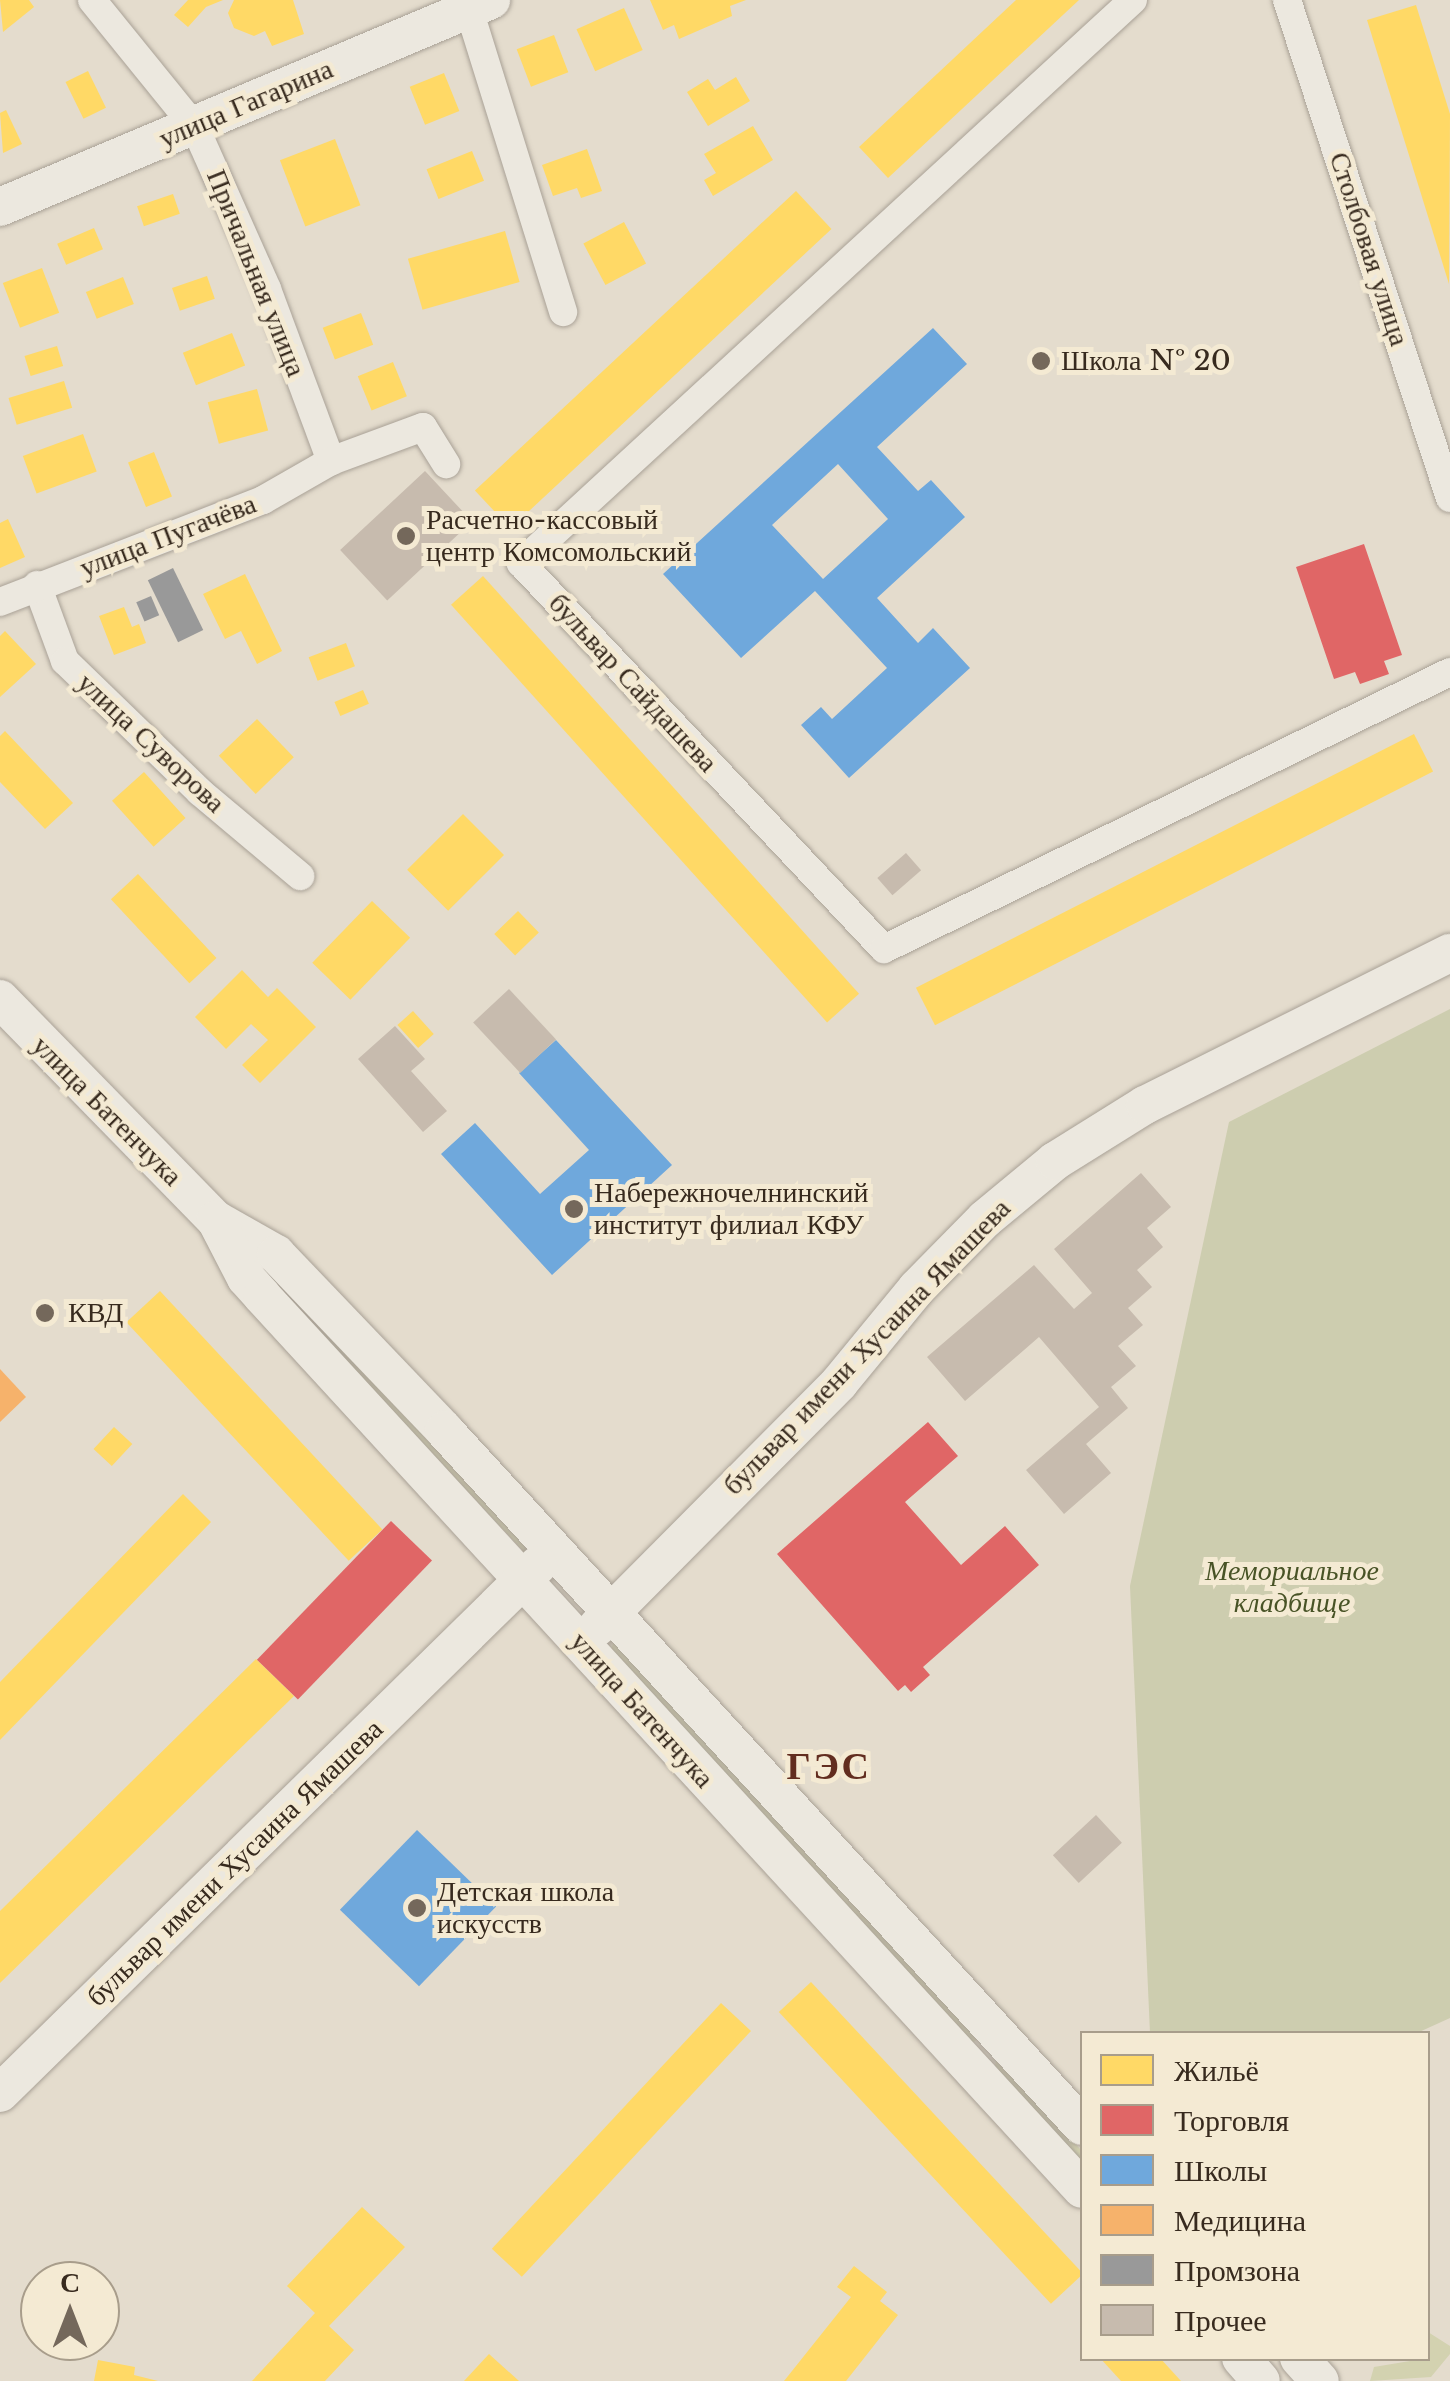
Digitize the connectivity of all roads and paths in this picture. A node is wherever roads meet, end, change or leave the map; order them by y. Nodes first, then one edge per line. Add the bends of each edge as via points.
1 (92, 0) edge
2 (1132, 0) edge
3 (1287, 0) edge
4 (476, 3) edge
5 (195, 127) junction
6 (0, 208) edge
7 (563, 312) dead end
8 (331, 460) junction
9 (446, 464) dead end
10 (1450, 498) edge
11 (37, 585) junction
12 (0, 602) edge
13 (1450, 672) edge
14 (300, 876) dead end
15 (1450, 953) edge
16 (0, 999) edge
17 (216, 1220) junction
18 (554, 1550) junction
19 (522, 1580) junction
20 (614, 1611) junction
21 (581, 1642) junction
22 (1014, 2054) junction
23 (982, 2081) junction
24 (0, 2093) edge
25 (1080, 2124) edge
26 (1080, 2187) edge
27 (1244, 2361) edge
28 (1301, 2361) edge
29 (1261, 2381) edge
30 (1320, 2381) edge

1 - 5 street, Причальная улица
2 - 13 street, бульвар Сайдашева via 521,563 884,949
3 - 10 street, Столбовая улица
4 - 5 main road, улица Гагарина
4 - 7 street
5 - 6 main road, улица Гагарина
5 - 8 street, Причальная улица via 267,289
8 - 9 street, улица Пугачёва via 424,427
8 - 11 street, улица Пугачёва via 263,500
11 - 12 street, улица Пугачёва
11 - 14 street, улица Суворова via 65,661 200,792
15 - 20 main road, бульвар имени Хусаина Ямашева via 1145,1105 1055,1161 984,1218 838,1383
16 - 17 main road, улица Батенчука
17 - 18 main road, улица Батенчука via 276,1254
17 - 19 main road, улица Батенчука via 246,1278
18 - 19 main road, бульвар имени Хусаина Ямашева
18 - 20 main road, улица Батенчука
19 - 21 main road, улица Батенчука
19 - 24 main road, бульвар имени Хусаина Ямашева
20 - 21 main road, бульвар имени Хусаина Ямашева
20 - 22 main road, улица Батенчука
21 - 23 main road, улица Батенчука
22 - 23 main road via 980,2055
22 - 25 main road, улица Батенчука
23 - 26 main road, улица Батенчука
27 - 29 main road
28 - 30 main road

